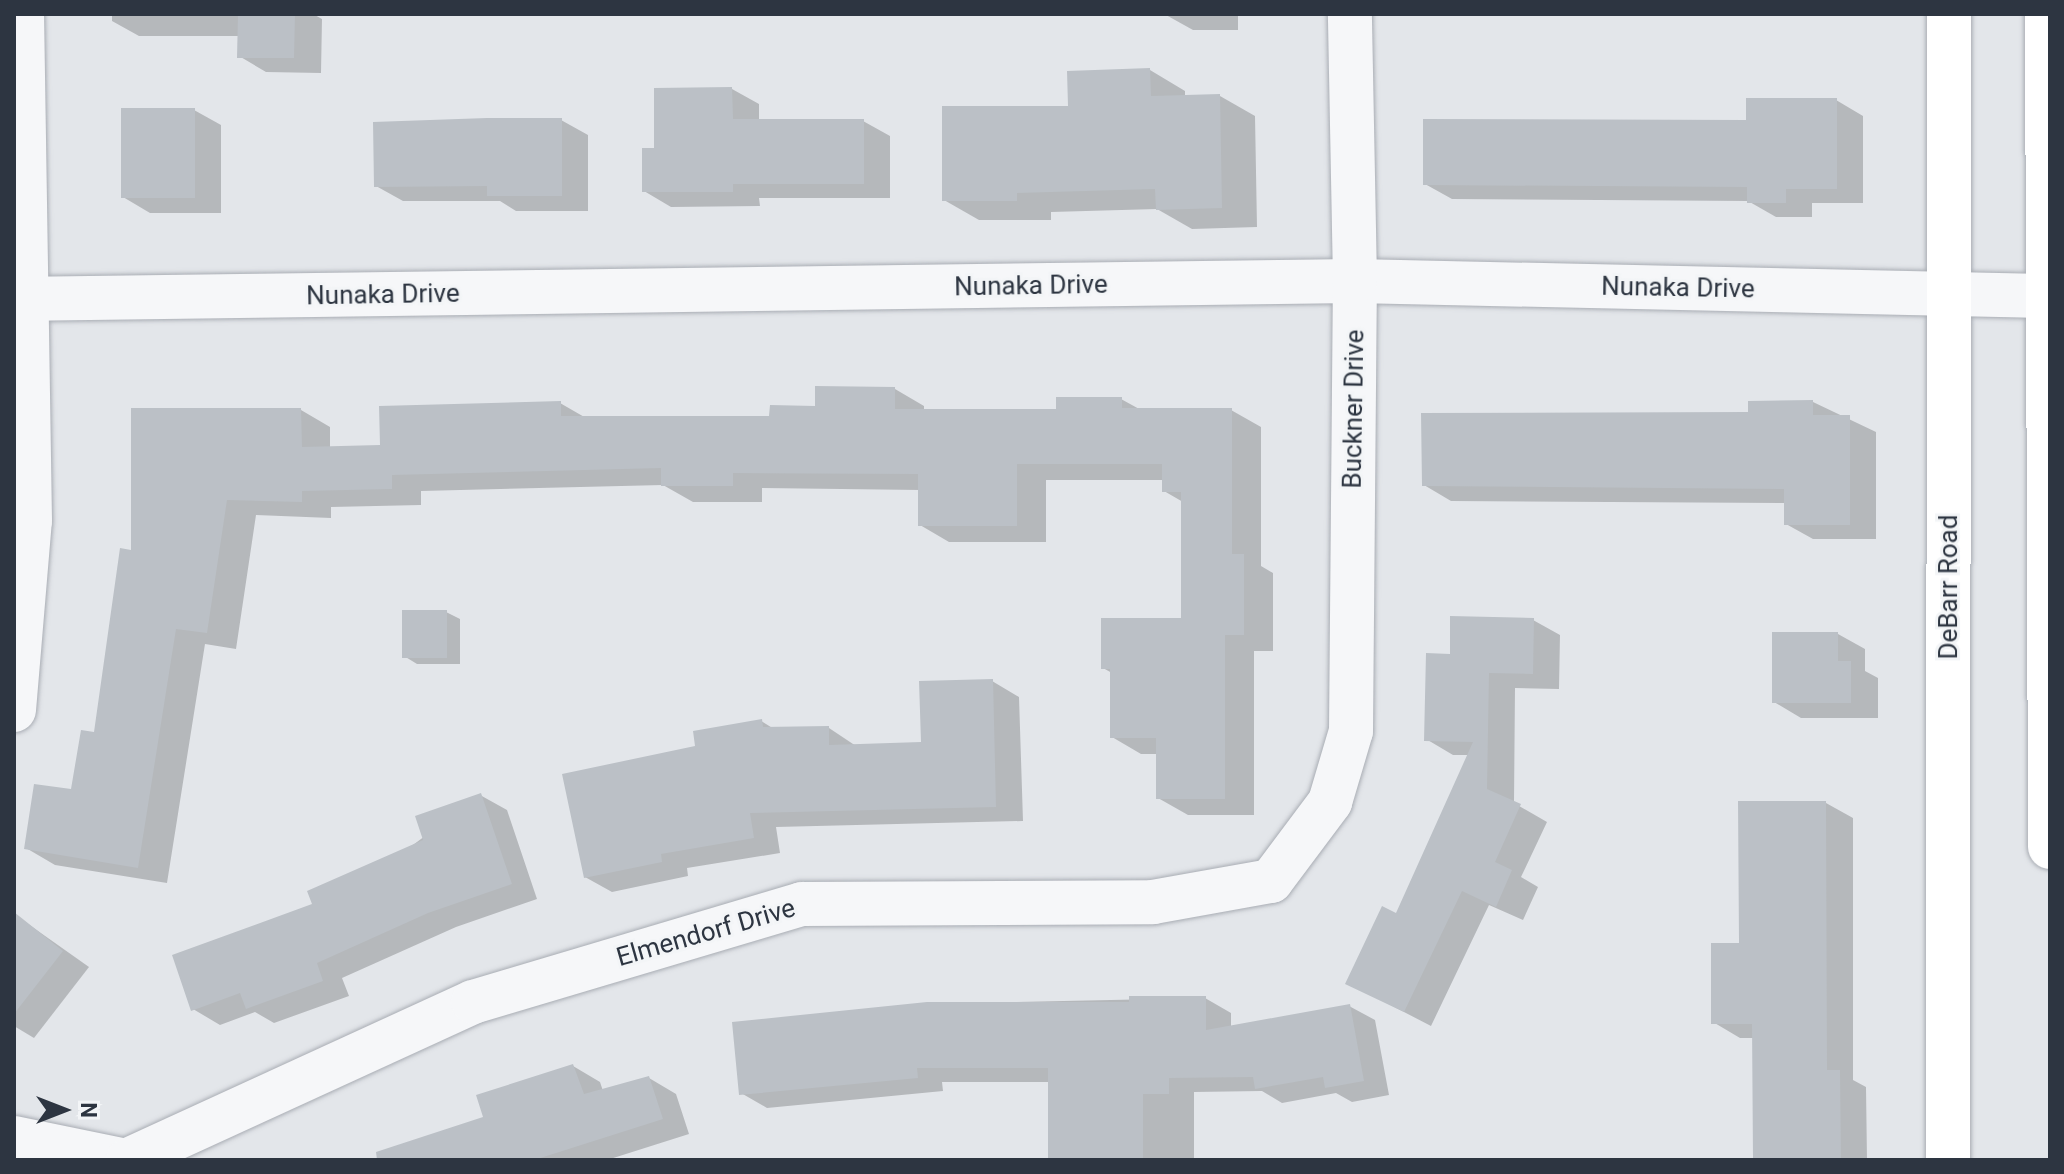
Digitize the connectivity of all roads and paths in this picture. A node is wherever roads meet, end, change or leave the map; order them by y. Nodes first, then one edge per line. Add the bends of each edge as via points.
1 (22, 14) edge
2 (1350, 14) edge
3 (1949, 14) edge
4 (1969, 14) edge
5 (2047, 14) edge
6 (1949, 91) junction
7 (1355, 281) junction
8 (1949, 294) junction
9 (2047, 296) junction
10 (19, 300) edge
11 (14, 710) edge
12 (1330, 802) joint
13 (2050, 847) edge
14 (14, 1138) edge
15 (121, 1160) edge
16 (128, 1160) edge
17 (1948, 1160) edge

1 - 10 street
2 - 7 street, Buckner Drive
3 - 6 main road, DeBarr Road
4 - 6 street
5 - 9 main road
6 - 8 main road, DeBarr Road
7 - 8 street, Nunaka Drive
7 - 10 street, Nunaka Drive
7 - 12 street, Buckner Drive via 1351,731
8 - 9 street, Nunaka Drive
8 - 17 main road, DeBarr Road
9 - 13 main road
10 - 11 street via 30,521
12 - 16 street, Elmendorf Drive via 1271,881 1153,902 802,904 473,1002
14 - 15 street

